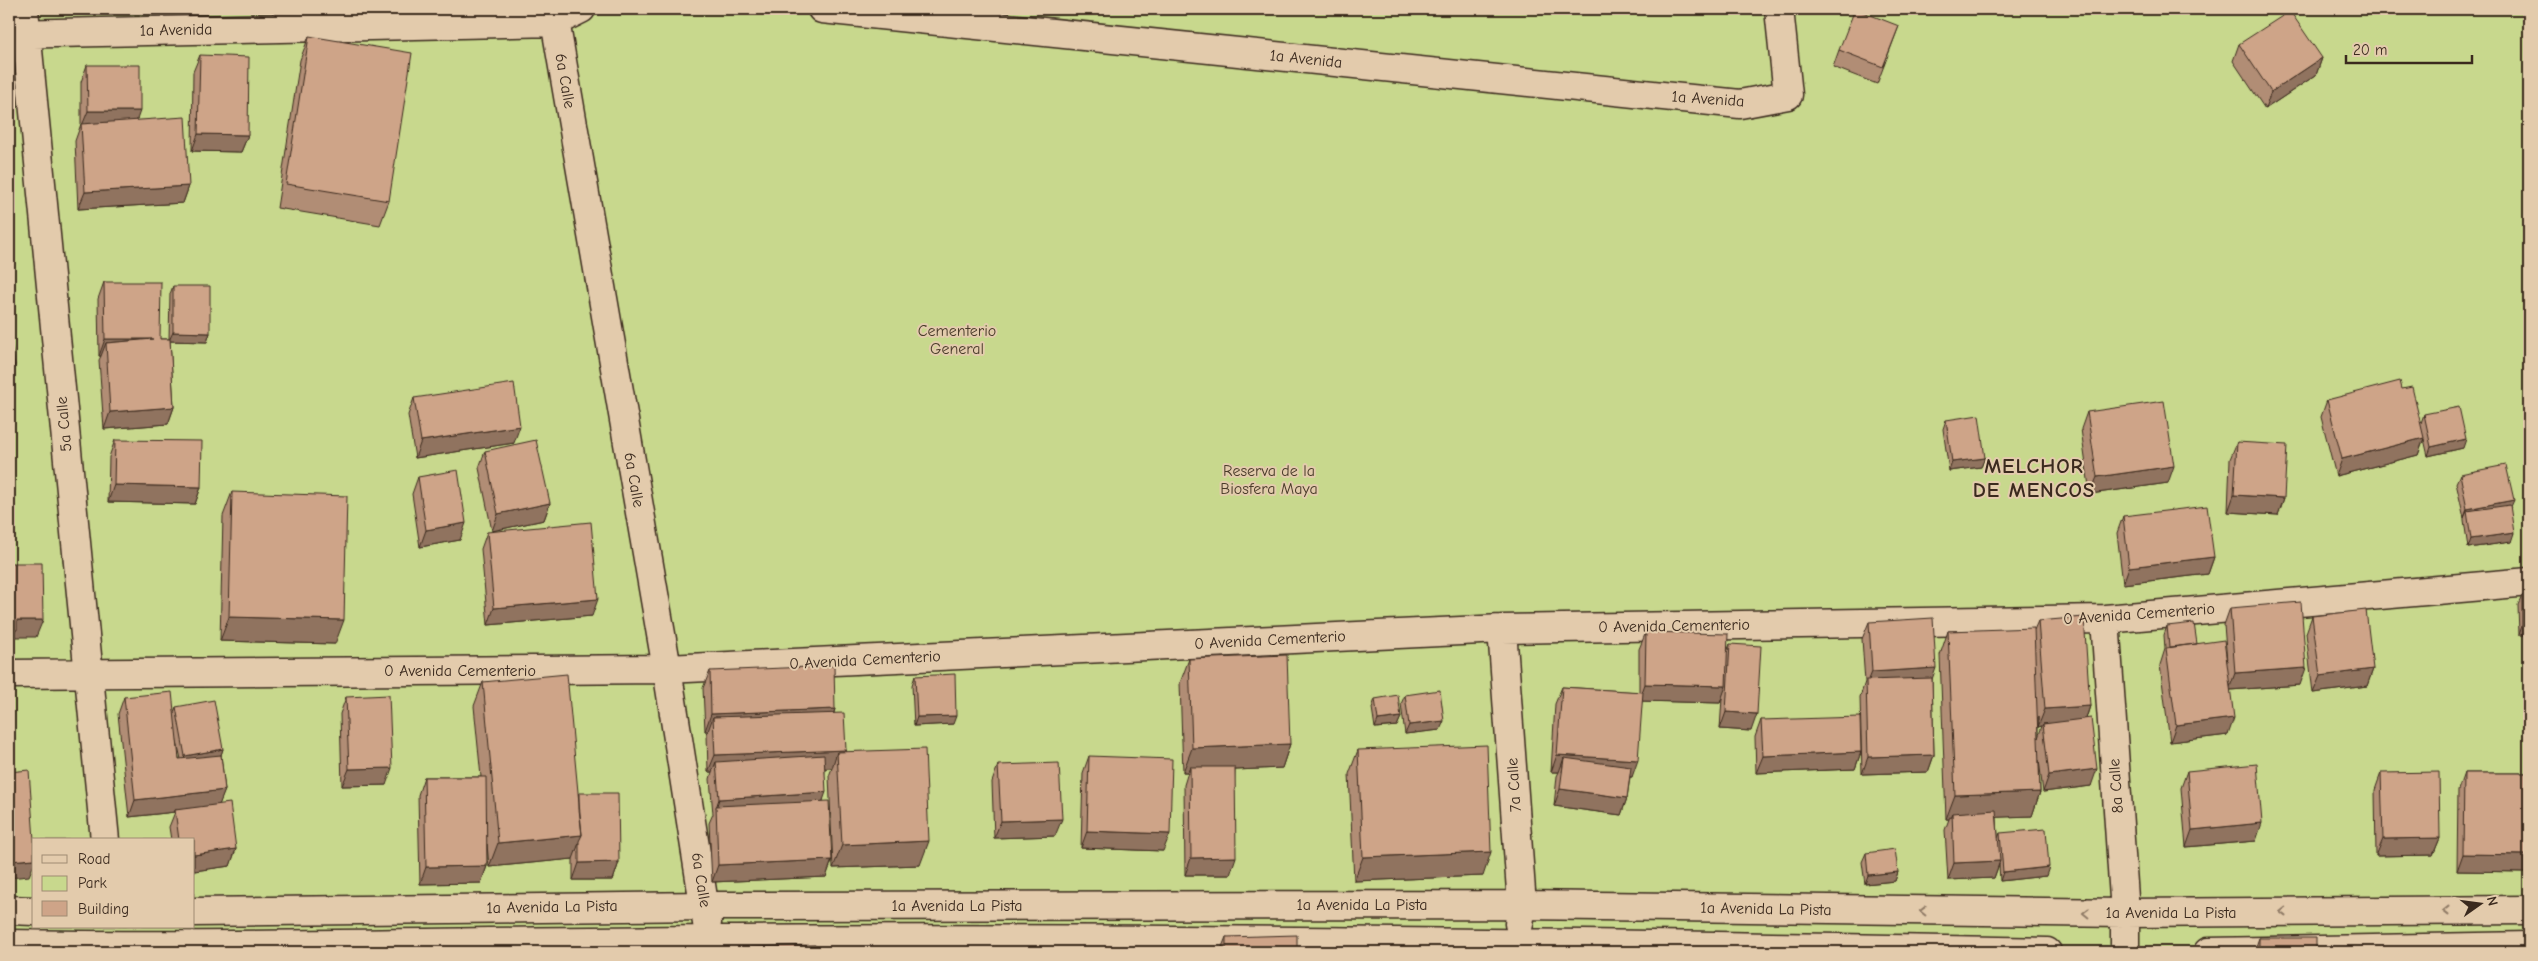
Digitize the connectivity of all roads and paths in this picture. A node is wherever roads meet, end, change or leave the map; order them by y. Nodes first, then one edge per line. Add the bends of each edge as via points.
1 (581, 9) edge
2 (822, 9) edge
3 (1779, 9) edge
4 (554, 15) edge
5 (20, 25) edge
6 (2529, 582) edge
7 (2105, 619) junction
8 (1502, 629) junction
9 (667, 669) junction
10 (9, 674) edge
11 (88, 674) junction
12 (105, 838) edge
13 (1522, 905) junction
14 (706, 906) junction
15 (9, 910) edge
16 (2529, 910) edge
17 (32, 911) edge
18 (195, 912) edge
19 (2125, 914) junction
20 (128, 942) edge
21 (1516, 942) junction
22 (9, 944) edge
23 (709, 946) edge
24 (2529, 946) edge
25 (2048, 952) edge
26 (2125, 952) edge
27 (2208, 952) edge

1 - 4 street, 1a Avenida
2 - 3 street, 1a Avenida via 1740,104 1788,95
4 - 5 street, 1a Avenida
4 - 9 street, 6a Calle
5 - 11 street, 5a Calle
6 - 7 street, 0 Avenida Cementerio
7 - 8 street, 0 Avenida Cementerio
7 - 19 street, 8a Calle
8 - 9 street, 0 Avenida Cementerio
8 - 13 street, 7a Calle
9 - 11 street, 0 Avenida Cementerio
9 - 14 street, 6a Calle
10 - 11 street, 0 Avenida Cementerio
11 - 12 street, 5a Calle
13 - 14 street, 1a Avenida La Pista
19 -> 13 street, 1a Avenida La Pista
13 - 21 street, 7a Calle
14 - 18 street, 1a Avenida La Pista
14 - 23 street, 6a Calle
15 - 17 street
16 -> 19 street, 1a Avenida La Pista
19 - 26 street, 8a Calle
20 - 22 street
20 - 23 street
21 - 23 street
21 - 25 street
24 - 27 street

